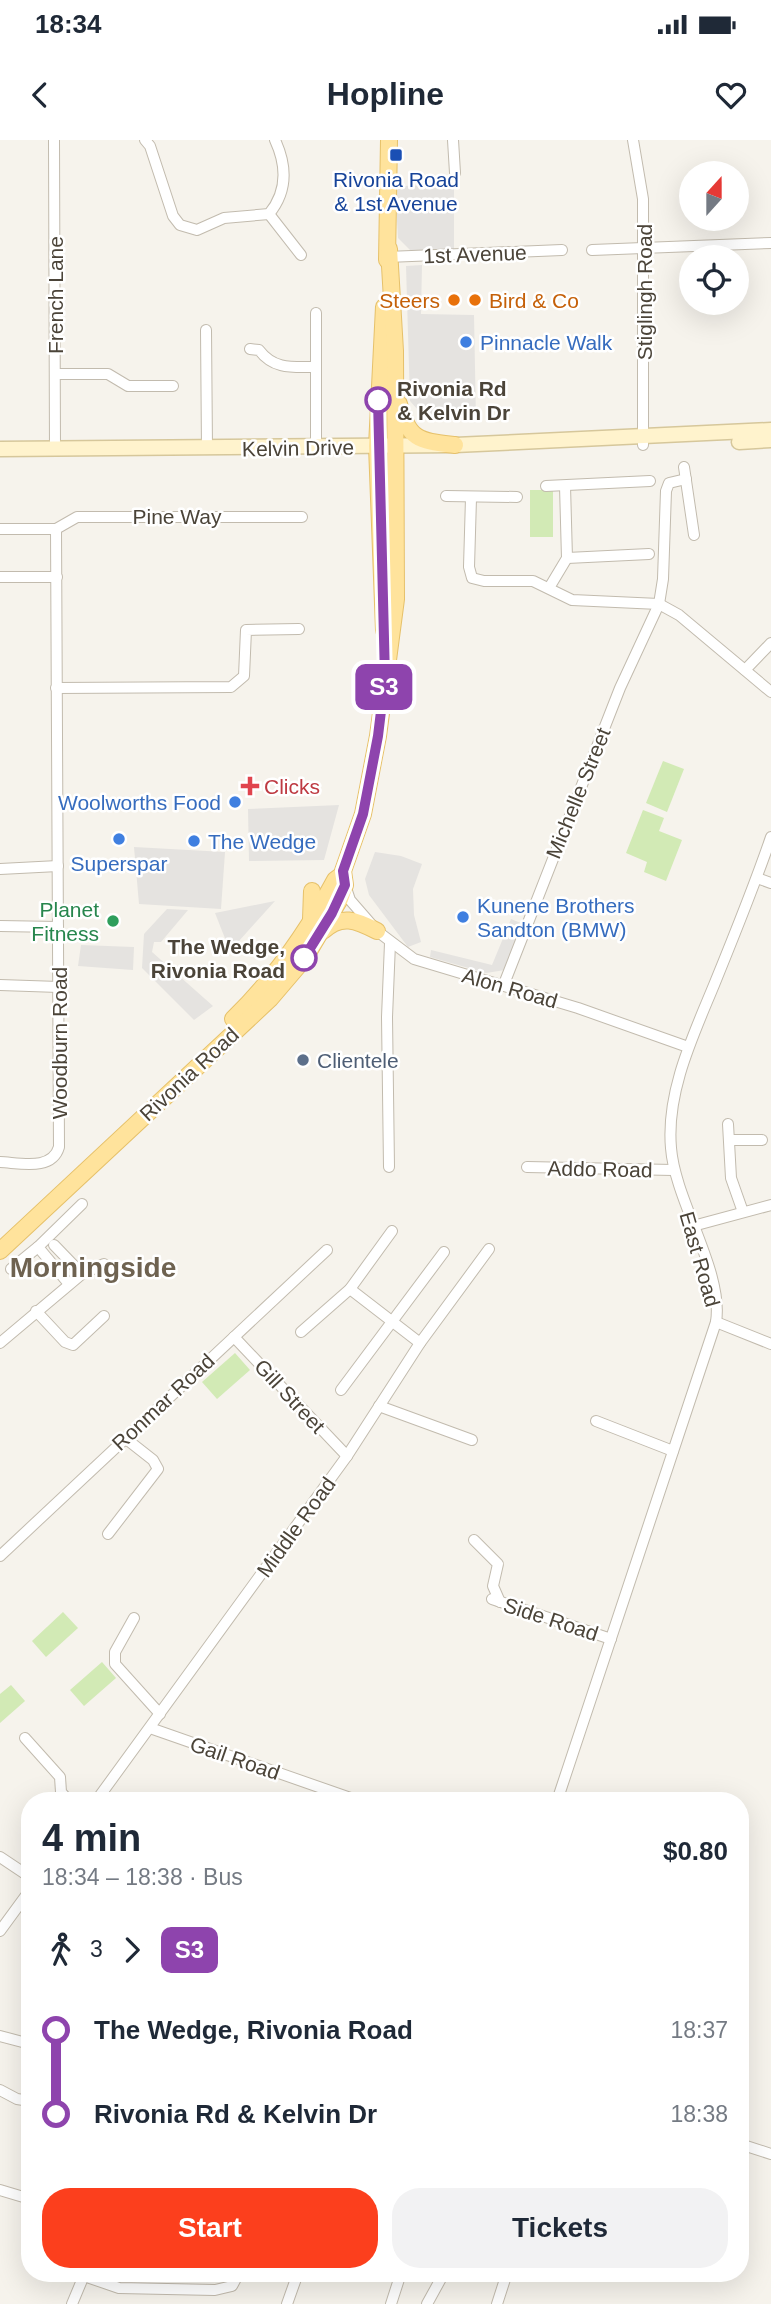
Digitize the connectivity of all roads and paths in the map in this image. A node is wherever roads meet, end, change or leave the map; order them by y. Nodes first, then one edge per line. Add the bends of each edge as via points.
1 (54, 140) edge
2 (145, 140) edge
3 (275, 140) edge
4 (389, 140) edge
5 (453, 140) edge
6 (633, 140) edge
7 (455, 173) dead end
8 (270, 214) junction
9 (771, 243) edge
10 (644, 249) junction
11 (562, 250) dead end
12 (592, 250) dead end
13 (302, 255) dead end
14 (389, 255) junction
15 (316, 313) dead end
16 (206, 330) dead end
17 (250, 349) dead end
18 (316, 367) junction
19 (55, 374) junction
20 (394, 384) junction
21 (173, 386) dead end
22 (771, 430) edge
23 (643, 440) junction
24 (771, 440) edge
25 (456, 445) junction
26 (377, 446) junction
27 (395, 446) junction
28 (316, 447) junction
29 (0, 449) edge
30 (206, 449) junction
31 (55, 450) junction
32 (684, 467) dead end
33 (686, 479) junction
34 (650, 481) dead end
35 (546, 486) dead end
36 (565, 486) junction
37 (446, 496) dead end
38 (517, 497) dead end
39 (471, 498) junction
40 (302, 517) dead end
41 (0, 529) edge
42 (56, 529) junction
43 (694, 535) dead end
44 (649, 554) dead end
45 (567, 558) junction
46 (0, 576) edge
47 (57, 577) junction
48 (549, 589) junction
49 (659, 604) junction
50 (299, 629) dead end
51 (771, 643) edge
52 (745, 670) junction
53 (385, 678) junction
54 (56, 688) junction
55 (771, 692) edge
56 (771, 837) edge
57 (58, 866) junction
58 (0, 869) edge
59 (757, 878) junction
60 (771, 883) edge
61 (336, 889) junction
62 (0, 926) edge
63 (58, 927) junction
64 (314, 930) junction
65 (377, 931) junction
66 (390, 943) junction
67 (0, 985) edge
68 (504, 985) junction
69 (59, 987) junction
70 (688, 1047) junction
71 (729, 1124) dead end
72 (729, 1140) junction
73 (762, 1140) dead end
74 (0, 1162) edge
75 (389, 1167) dead end
76 (527, 1167) dead end
77 (674, 1170) junction
78 (82, 1203) dead end
79 (771, 1205) edge
80 (743, 1212) junction
81 (693, 1226) junction
82 (392, 1231) dead end
83 (0, 1237) edge
84 (54, 1245) dead end
85 (38, 1247) junction
86 (489, 1249) dead end
87 (0, 1251) edge
88 (327, 1251) dead end
89 (444, 1252) dead end
90 (104, 1264) dead end
91 (11, 1269) dead end
92 (82, 1274) junction
93 (69, 1284) junction
94 (350, 1289) junction
95 (36, 1311) junction
96 (104, 1317) dead end
97 (716, 1322) junction
98 (393, 1323) junction
99 (301, 1332) dead end
100 (234, 1337) junction
101 (0, 1343) edge
102 (420, 1343) junction
103 (771, 1344) edge
104 (341, 1390) dead end
105 (379, 1406) junction
106 (596, 1421) dead end
107 (125, 1438) junction
108 (472, 1440) dead end
109 (673, 1451) junction
110 (347, 1456) junction
111 (108, 1534) dead end
112 (474, 1540) dead end
113 (0, 1556) edge
114 (134, 1618) dead end
115 (611, 1639) junction
116 (160, 1714) junction
117 (150, 1728) junction
118 (25, 1738) dead end
119 (62, 1792) edge
120 (103, 1792) edge
121 (319, 1792) edge
122 (560, 1792) edge
123 (0, 1857) edge
124 (21, 1871) edge
125 (21, 1902) edge
126 (0, 1931) edge
127 (0, 2036) edge
128 (21, 2042) edge
129 (0, 2090) edge
130 (21, 2100) edge
131 (749, 2147) edge
132 (771, 2154) edge
133 (0, 2190) edge
134 (21, 2196) edge
135 (82, 2282) edge
136 (103, 2282) edge
137 (237, 2282) edge
138 (295, 2282) edge
139 (398, 2282) edge
140 (439, 2282) edge
141 (504, 2282) edge
142 (391, 2303) edge
143 (72, 2304) edge
144 (287, 2304) edge
145 (405, 2304) edge
146 (427, 2304) edge
147 (497, 2304) edge

1 - 19 street, French Lane
2 - 8 street via 180,225 197,230 224,218
3 - 8 street via 284,169 284,192
4 - 14 main road, Rivonia Road
5 - 7 street
6 - 10 street, Stiglingh Road via 643,199
8 - 13 street
9 - 10 street
10 - 12 street
10 - 23 street, Stiglingh Road
11 - 14 street, 1st Avenue
14 - 20 main road, Rivonia Road
14 - 26 main road, Rivonia Road
15 - 18 street
16 - 30 street
17 - 18 street via 279,366
18 - 28 street
19 - 21 street via 112,374 128,386
19 - 31 street, French Lane
20 - 25 main road via 413,435 426,442
20 - 27 main road, Rivonia Road
22 - 23 main road, Kelvin Drive
23 - 24 main road, Kelvin Drive
23 - 25 main road, Kelvin Drive
25 - 27 main road, Kelvin Drive
26 - 27 main road, Kelvin Drive
26 - 28 main road, Kelvin Drive
26 - 53 main road, Rivonia Road
27 - 53 main road, Rivonia Road via 396,598
28 - 30 main road, Kelvin Drive
29 - 31 main road, Kelvin Drive
30 - 31 main road, Kelvin Drive
32 - 33 street
33 - 43 street
33 - 49 street, Michelle Street via 669,483 666,491
34 - 36 street
35 - 36 street
36 - 45 street
37 - 39 street
38 - 39 street
39 - 48 street via 472,578 527,580
40 - 42 street, Pine Way via 78,517
41 - 42 street
42 - 47 street, Woodburn Road
44 - 45 street
45 - 48 street
46 - 47 street
47 - 54 street, Woodburn Road
48 - 49 street via 572,600
49 - 52 street via 680,615
49 - 68 street, Michelle Street via 615,700
50 - 54 street via 246,630 244,676 231,687
51 - 52 street
52 - 55 street
53 - 61 main road, Rivonia Road via 363,814
54 - 57 street, Woodburn Road
56 - 59 street, East Road
57 - 58 street
57 - 63 street, Woodburn Road
59 - 60 street
59 - 70 street, East Road
61 - 64 main road
61 - 64 main road, Rivonia Road
61 - 65 street, Alon Road
62 - 63 street
63 - 69 street, Woodburn Road
64 - 65 main road via 346,919
64 - 83 main road, Rivonia Road via 261,992
64 - 87 main road, Rivonia Road via 304,958 270,999
65 - 66 street, Alon Road
66 - 68 street, Alon Road via 423,962
66 - 75 street
67 - 69 street
68 - 70 street, Alon Road
69 - 74 street, Woodburn Road via 57,1153 44,1163
70 - 77 street, East Road via 670,1126
71 - 72 street
72 - 73 street
72 - 80 street via 731,1178
76 - 77 street, Addo Road
77 - 81 street, East Road
78 - 85 street
79 - 80 street
80 - 81 street
81 - 97 street, East Road via 711,1281
82 - 94 street
84 - 92 street
85 - 91 street
85 - 93 street
86 - 102 street, Middle Road
88 - 100 street, Ronmar Road
89 - 98 street
90 - 92 street
92 - 93 street
93 - 95 street
94 - 98 street
94 - 99 street
95 - 96 street via 73,1345
95 - 101 street
97 - 103 street
97 - 109 street, East Road
98 - 102 street
98 - 104 street
100 - 107 street, Ronmar Road
100 - 110 street, Gill Street
102 - 105 street, Middle Road
105 - 108 street
105 - 110 street, Middle Road
106 - 109 street
107 - 111 street via 158,1469
107 - 113 street, Ronmar Road
109 - 115 street, East Road
110 - 116 street, Middle Road
112 - 115 street, Side Road via 498,1564 493,1586 496,1601
114 - 116 street via 115,1652 115,1664
115 - 122 street, East Road
116 - 117 street, Middle Road
117 - 120 street, Middle Road
117 - 121 street, Gail Road
118 - 119 street via 60,1777
123 - 124 street
125 - 126 street
127 - 128 street
129 - 130 street
131 - 132 street
133 - 134 street
135 - 143 street
136 - 137 street via 118,2288 215,2290
138 - 144 street
139 - 142 street
140 - 146 street
141 - 147 street
142 - 145 street

